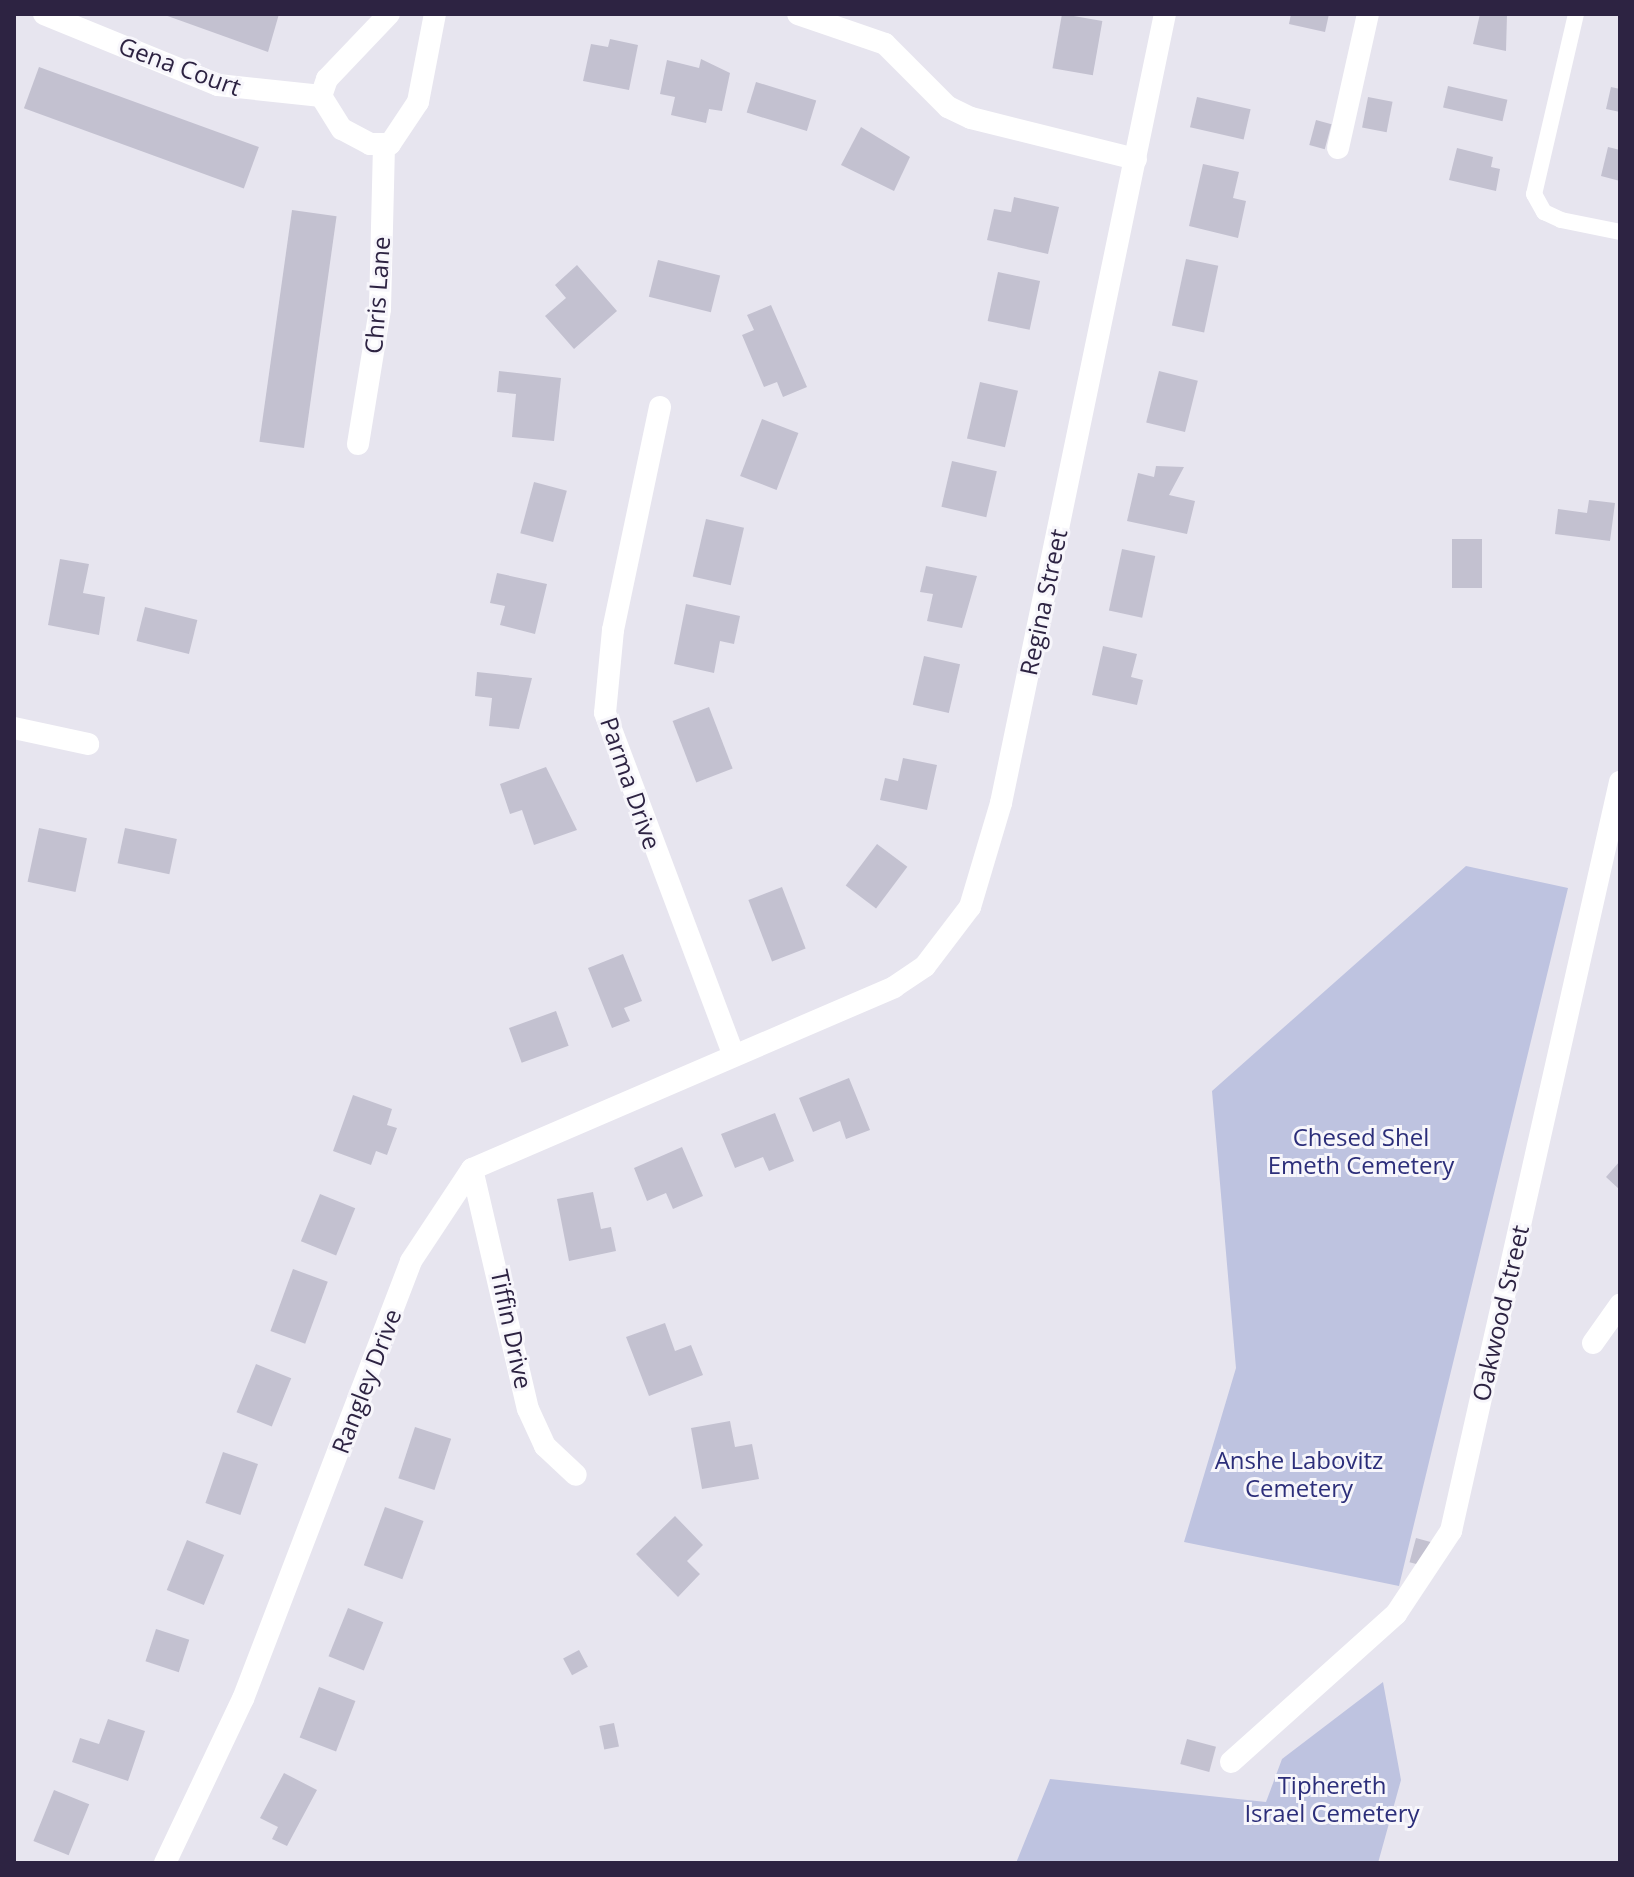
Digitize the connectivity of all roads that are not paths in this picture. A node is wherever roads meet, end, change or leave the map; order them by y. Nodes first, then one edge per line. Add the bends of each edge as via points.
1 (44, 14) edge
2 (389, 14) edge
3 (435, 14) edge
4 (798, 14) edge
5 (1165, 14) edge
6 (1368, 14) edge
7 (1576, 14) edge
8 (321, 96) junction
9 (384, 144) junction
10 (1338, 148) dead end
11 (1136, 159) junction
12 (1620, 232) edge
13 (660, 407) dead end
14 (358, 444) dead end
15 (14, 728) edge
16 (88, 744) dead end
17 (1620, 782) edge
18 (733, 1054) junction
19 (472, 1169) junction
20 (1620, 1305) edge
21 (1593, 1343) dead end
22 (576, 1475) dead end
23 (1231, 1762) dead end
24 (165, 1863) edge

1 - 8 street, Gena Court via 218,85
2 - 8 street via 327,79
3 - 9 street via 418,102
4 - 11 street via 885,44 948,107 971,118
5 - 11 street, Regina Street
6 - 10 street
7 - 12 lane via 1534,194 1544,212 1561,220
8 - 9 street via 342,129
9 - 14 street, Chris Lane via 380,309
11 - 18 street, Regina Street via 1001,803 970,907 925,966 894,987
13 - 18 street, Parma Drive via 613,630 605,713
15 - 16 street
17 - 23 street, Oakwood Street via 1451,1531 1396,1614
18 - 19 street
19 - 22 street, Tiffin Drive via 528,1409 545,1446
19 - 24 street, Rangley Drive via 411,1261 243,1699
20 - 21 street

